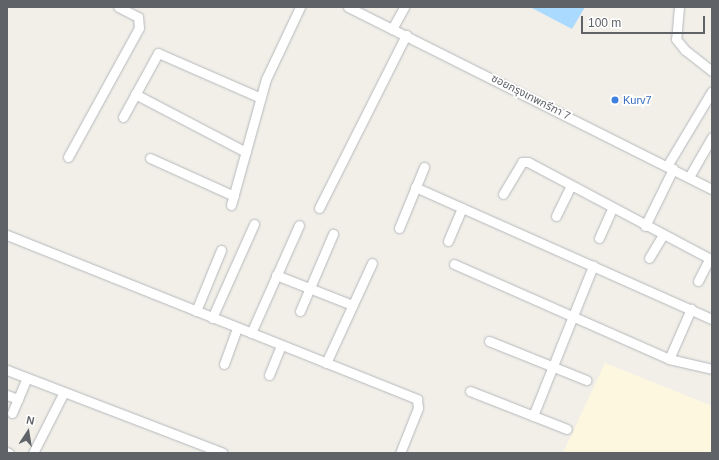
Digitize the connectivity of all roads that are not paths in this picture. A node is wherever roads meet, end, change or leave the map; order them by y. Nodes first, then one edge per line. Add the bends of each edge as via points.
1 (118, 7) edge
2 (300, 7) edge
3 (348, 7) edge
4 (404, 7) edge
5 (679, 7) edge
6 (392, 28) junction
7 (406, 35) junction
8 (712, 71) edge
9 (712, 91) edge
10 (135, 94) junction
11 (261, 98) junction
12 (123, 117) dead end
13 (712, 137) edge
14 (246, 152) junction
15 (68, 157) dead end
16 (150, 158) dead end
17 (424, 167) dead end
18 (670, 167) junction
19 (689, 177) junction
20 (415, 187) junction
21 (570, 187) junction
22 (712, 189) edge
23 (503, 194) dead end
24 (319, 208) dead end
25 (462, 208) junction
26 (612, 209) junction
27 (556, 216) dead end
28 (254, 224) dead end
29 (299, 225) dead end
30 (645, 226) junction
31 (399, 228) dead end
32 (333, 234) dead end
33 (7, 235) edge
34 (663, 235) junction
35 (599, 238) dead end
36 (448, 240) dead end
37 (221, 250) dead end
38 (649, 258) dead end
39 (710, 259) edge
40 (372, 263) dead end
41 (454, 264) dead end
42 (593, 266) junction
43 (276, 275) junction
44 (698, 281) dead end
45 (310, 288) junction
46 (352, 305) junction
47 (691, 309) junction
48 (196, 311) junction
49 (300, 311) dead end
50 (573, 317) junction
51 (212, 318) junction
52 (712, 319) edge
53 (237, 328) junction
54 (251, 333) junction
55 (489, 341) dead end
56 (281, 345) junction
57 (669, 359) junction
58 (326, 363) junction
59 (224, 364) dead end
60 (553, 367) junction
61 (712, 369) edge
62 (7, 370) edge
63 (269, 375) dead end
64 (27, 378) junction
65 (586, 380) dead end
66 (470, 391) dead end
67 (64, 392) junction
68 (7, 395) edge
69 (18, 399) junction
70 (12, 413) dead end
71 (533, 416) junction
72 (567, 429) dead end
73 (33, 453) edge
74 (223, 453) edge
75 (400, 453) edge

1 - 15 street via 138,17 139,28
2 - 11 street
3 - 6 street, ซอยกรุงเทพกรีฑา 7
4 - 6 street
5 - 8 street via 676,38 684,50
6 - 7 street, ซอยกรุงเทพกรีฑา 7
7 - 18 street, ซอยกรุงเทพกรีฑา 7
7 - 24 street
9 - 18 street
10 - 11 street via 154,56 164,53
10 - 12 street
10 - 14 street
11 - 14 street
13 - 19 street
14 - 16 street via 232,200
17 - 20 street
18 - 19 street, ซอยกรุงเทพกรีฑา 7
18 - 30 street
19 - 22 street, ซอยกรุงเทพกรีฑา 7
20 - 25 street
20 - 31 street
21 - 23 street via 524,161
21 - 26 street
21 - 27 street
25 - 36 street
25 - 42 street
26 - 30 street
26 - 35 street
28 - 51 street
29 - 43 street
30 - 34 street
32 - 45 street
33 - 48 street
34 - 38 street
34 - 39 street
37 - 48 street
39 - 44 street
40 - 46 street
41 - 50 street
42 - 47 street
42 - 50 street
43 - 45 street
43 - 54 street
45 - 46 street
45 - 49 street
46 - 58 street
47 - 52 street
47 - 57 street
48 - 51 street
50 - 57 street
50 - 60 street
51 - 53 street
53 - 54 street
53 - 59 street
54 - 56 street
55 - 60 street
56 - 58 street
56 - 63 street
57 - 61 street
58 - 75 street via 417,399 418,408
60 - 65 street
60 - 71 street
62 - 64 street
64 - 67 street
64 - 69 street
66 - 71 street
67 - 73 street
67 - 74 street
68 - 69 street
69 - 70 street
71 - 72 street

